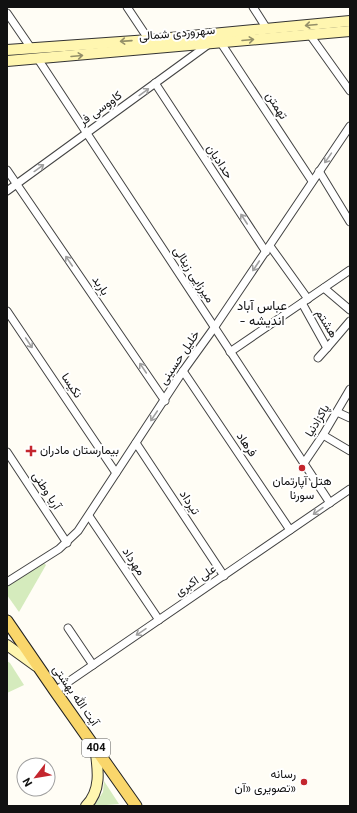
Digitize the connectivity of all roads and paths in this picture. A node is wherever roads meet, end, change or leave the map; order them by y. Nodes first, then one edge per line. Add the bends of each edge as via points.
1 (127, 7) edge
2 (253, 7) edge
3 (7, 13) edge
4 (350, 21) edge
5 (267, 29) junction
6 (350, 31) edge
7 (310, 35) junction
8 (149, 40) junction
9 (221, 43) junction
10 (209, 44) junction
11 (31, 48) junction
12 (7, 50) edge
13 (38, 59) junction
14 (7, 61) edge
15 (155, 84) junction
16 (350, 91) edge
17 (350, 126) edge
18 (87, 133) junction
19 (7, 170) edge
20 (319, 171) junction
21 (312, 181) junction
22 (16, 184) junction
23 (7, 191) edge
24 (350, 222) edge
25 (268, 249) junction
26 (350, 270) edge
27 (324, 288) junction
28 (305, 301) junction
29 (350, 310) edge
30 (7, 311) edge
31 (350, 321) edge
32 (214, 328) junction
33 (327, 348) junction
34 (230, 352) junction
35 (318, 358) dead end
36 (183, 371) junction
37 (350, 389) edge
38 (165, 401) junction
39 (336, 412) junction
40 (350, 418) edge
41 (323, 435) junction
42 (136, 443) junction
43 (350, 451) edge
44 (7, 452) edge
45 (304, 463) junction
46 (116, 473) junction
47 (350, 489) edge
48 (330, 503) junction
49 (89, 516) junction
50 (290, 530) junction
51 (67, 543) junction
52 (224, 576) junction
53 (7, 582) edge
54 (159, 620) junction
55 (7, 621) edge
56 (68, 628) dead end
57 (7, 645) edge
58 (93, 665) junction
59 (40, 668) junction
60 (55, 691) junction
61 (95, 747) junction
62 (86, 806) edge
63 (136, 806) edge

1 - 8 street
2 - 5 street
3 - 11 street
4 -> 5 main road, سهروردی شمالی
5 - 8 main road, سهروردی شمالی
6 - 7 main road, سهروردی شمالی
9 -> 7 main road, سهروردی شمالی
7 - 16 street
8 -> 11 main road, سهروردی شمالی
9 - 10 main road, سهروردی شمالی
9 - 21 street, تهمتن
13 -> 10 main road, سهروردی شمالی
10 - 15 street, کاووسی فر
11 - 12 main road, سهروردی شمالی
11 - 13 main road
13 - 14 main road, سهروردی شمالی
13 - 18 street, میرزایی زینالی
18 -> 15 street, کاووسی فر
25 -> 15 street, حدادیان
17 -> 20 street, خلیل حسینی
22 -> 18 street, کاووسی فر
18 - 32 street, میرزایی زینالی
19 - 22 street, باربد
20 - 21 street, خلیل حسینی
20 - 24 street
21 - 25 street, خلیل حسینی
22 - 23 street, کاووسی فر
38 -> 22 street, باربد
25 - 28 street, حدادیان
25 -> 32 street, خلیل حسینی
26 - 27 street
27 - 28 street
27 - 29 street
28 - 33 street, هشتم
28 - 34 street
30 -> 46 street, نکیسا
31 - 33 street, هشتم
32 - 34 street, میرزایی زینالی
32 - 36 street, خلیل حسینی
33 - 35 street
34 - 45 street, میرزایی زینالی
36 - 38 street, خلیل حسینی
36 - 50 street, فرهاد
37 - 39 street, پاکزادنیا
38 -> 42 street, خلیل حسینی
39 - 40 street
39 - 41 street, پاکزادنیا
41 - 43 street
41 - 45 street, پاکزادنیا
42 - 46 street, خلیل حسینی
42 - 52 street, تیرداد
44 - 51 street, آریا وطنی
45 - 48 street, میرزایی زینالی
46 - 49 street, خلیل حسینی
47 - 48 street, علی‌ اکبری
48 -> 50 street, علی‌ اکبری
49 - 51 street, خلیل حسینی
49 - 54 street, مهرداد
50 - 52 street, علی‌ اکبری
51 - 53 street, خلیل حسینی
52 - 54 street, علی‌ اکبری
54 -> 58 street, علی‌ اکبری
55 - 59 main road, آیت الله بهشتی / 404
56 - 58 street
57 - 59 main road
58 - 60 street, علی‌ اکبری
59 - 60 main road, آیت الله بهشتی / 404
60 - 61 main road, آیت الله بهشتی / 404
61 - 62 main road via 97,786
61 - 63 main road, آیت الله بهشتی / 404

